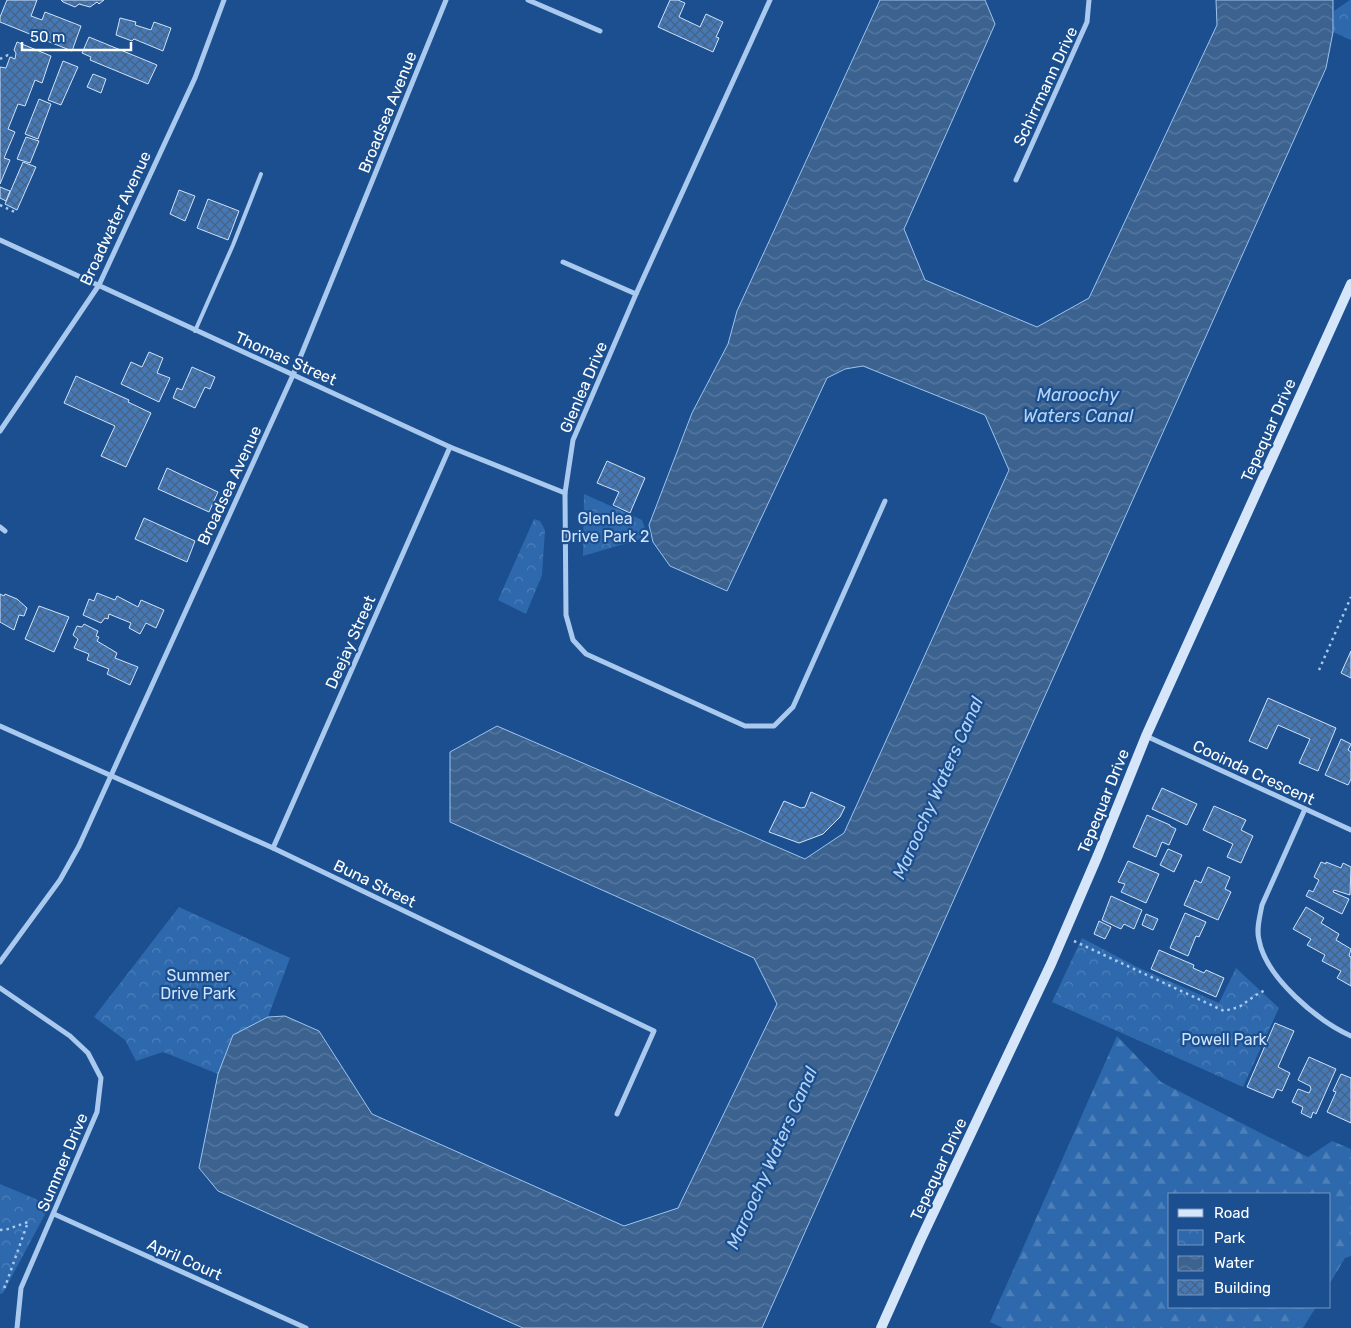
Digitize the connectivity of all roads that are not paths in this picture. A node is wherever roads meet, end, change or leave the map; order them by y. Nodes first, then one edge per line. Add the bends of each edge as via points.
1 (224, 0) edge
2 (446, 0) edge
3 (528, 0) edge
4 (770, 0) edge
5 (1089, 0) edge
6 (600, 30) dead end
7 (261, 174) dead end
8 (1016, 180) dead end
9 (0, 240) edge
10 (563, 262) dead end
11 (1351, 284) edge
12 (99, 285) junction
13 (636, 294) junction
14 (195, 331) junction
15 (293, 375) junction
16 (0, 431) edge
17 (450, 447) junction
18 (565, 493) junction
19 (885, 501) dead end
20 (0, 527) edge
21 (6, 531) dead end
22 (0, 726) edge
23 (1146, 736) junction
24 (110, 776) junction
25 (1304, 809) junction
26 (1351, 830) edge
27 (273, 848) junction
28 (0, 962) edge
29 (0, 988) edge
30 (1351, 1036) edge
31 (617, 1114) dead end
32 (54, 1214) junction
33 (17, 1328) edge
34 (306, 1328) edge
35 (882, 1328) edge

1 - 12 street, Broadwater Avenue via 194,78
2 - 15 street, Broadsea Avenue
3 - 6 street
4 - 13 street, Glenlea Drive
5 - 8 street, Schirrmann Drive via 1087,22
7 - 14 lane
9 - 12 street, Thomas Street
10 - 13 street
11 - 23 street, Tepequar Drive
12 - 14 street, Thomas Street
12 - 16 street, Broadwater Avenue
13 - 18 street, Glenlea Drive via 573,440
14 - 15 street, Thomas Street
15 - 17 street, Thomas Street
15 - 24 street, Broadsea Avenue
17 - 18 street, Thomas Street
17 - 27 street, Deejay Street
18 - 19 street, Glenlea Drive via 566,615 573,640 586,654 744,726 774,726 792,707
20 - 21 street
22 - 24 street, Buna Street
23 - 25 street, Cooinda Crescent
23 - 35 street, Tepequar Drive via 1051,964
24 - 27 street, Buna Street
24 - 28 street, Broadsea Avenue via 60,880
25 - 26 street, Cooinda Crescent
25 - 30 street via 1262,905 1258,922 1259,940 1266,961 1284,985 1323,1020
27 - 31 street, Buna Street via 654,1031
29 - 32 street, Summer Drive via 88,1052 101,1078 97,1112
32 - 33 street, Summer Drive via 21,1288
32 - 34 street, April Court

